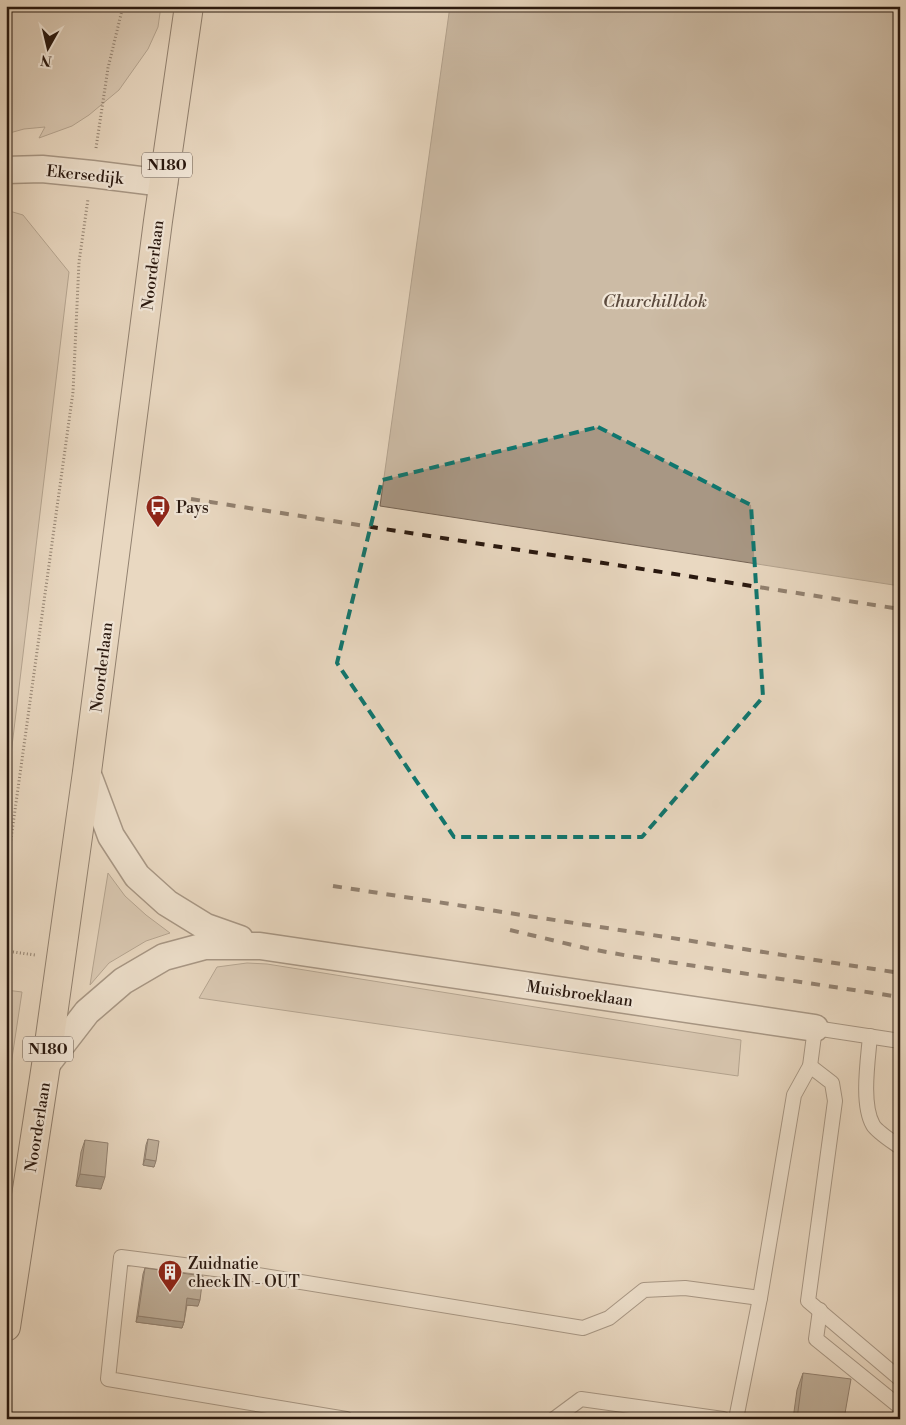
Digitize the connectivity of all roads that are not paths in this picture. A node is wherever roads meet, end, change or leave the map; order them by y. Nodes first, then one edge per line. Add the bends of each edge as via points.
1 (190, 6) edge
2 (6, 170) edge
3 (164, 183) junction
4 (87, 772) junction
5 (260, 946) junction
6 (815, 1028) junction
7 (870, 1036) junction
8 (900, 1041) edge
9 (46, 1066) junction
10 (810, 1066) junction
11 (900, 1147) edge
12 (760, 1298) junction
13 (820, 1310) junction
14 (6, 1327) edge
15 (900, 1379) edge
16 (900, 1407) edge
17 (346, 1419) edge
18 (554, 1419) edge
19 (723, 1419) edge
20 (736, 1419) edge

1 - 3 main road, Noorderlaan / N180
2 - 3 street, Ekersedijk via 42,169
3 - 4 main road, Noorderlaan / N180
4 - 5 street, Muisbroeklaan via 112,836 137,876 167,903 206,927
4 - 9 main road, Noorderlaan / N180
5 - 6 street, Muisbroeklaan
5 - 9 street, Muisbroeklaan via 205,946 164,957 123,981 87,1012
6 - 7 lane, Muisbroeklaan
6 - 10 lane
7 - 8 lane, Muisbroeklaan
7 - 11 lane via 867,1111 873,1127
9 - 14 main road, Noorderlaan / N180
10 - 12 lane via 794,1095
10 - 13 lane via 832,1082 835,1101 808,1300
12 - 17 lane via 685,1288 644,1290 609,1318 583,1328 246,1273 121,1257 108,1379
12 - 20 lane
13 - 15 lane
13 - 16 lane via 816,1339
18 - 19 lane via 581,1399

